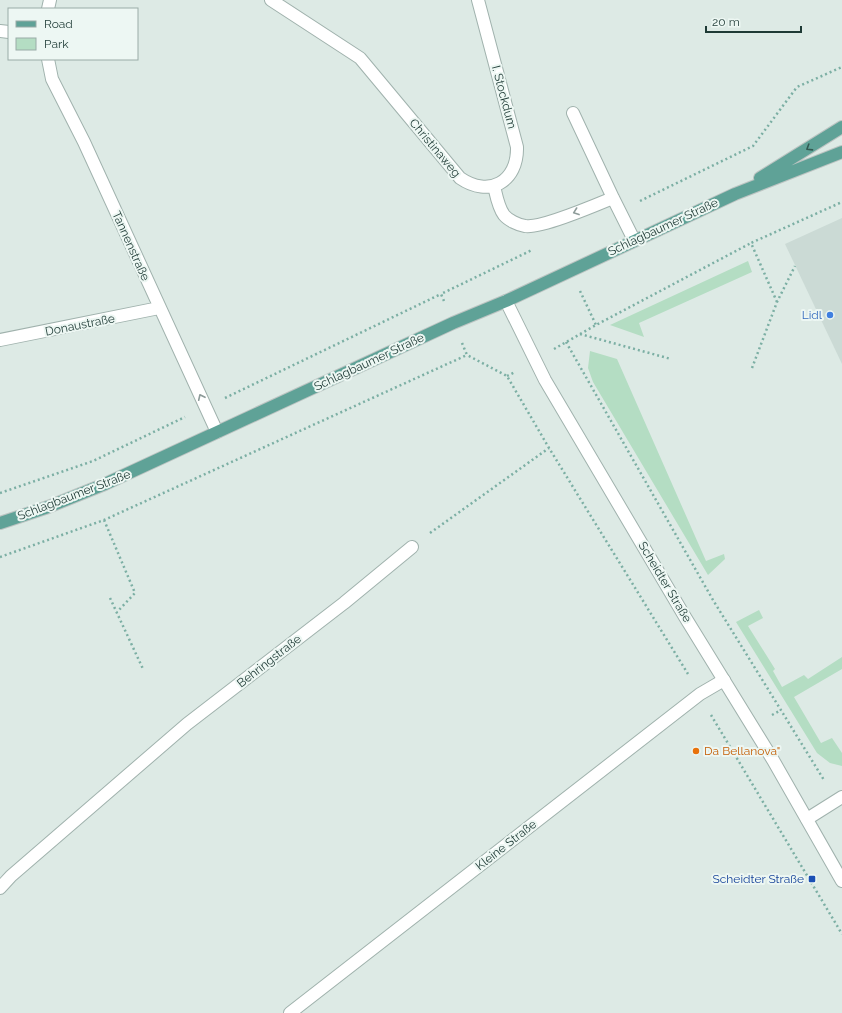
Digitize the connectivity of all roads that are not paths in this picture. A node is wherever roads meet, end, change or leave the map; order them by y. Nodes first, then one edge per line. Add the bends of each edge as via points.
1 (271, 0) edge
2 (478, 0) edge
3 (48, 60) edge
4 (573, 113) dead end
5 (842, 127) edge
6 (842, 152) edge
7 (494, 186) junction
8 (735, 194) junction
9 (613, 198) junction
10 (634, 240) junction
11 (506, 301) junction
12 (159, 308) junction
13 (0, 340) edge
14 (217, 432) junction
15 (0, 523) edge
16 (412, 547) road end
17 (724, 680) junction
18 (840, 798) edge
19 (807, 819) junction
20 (842, 881) edge
21 (0, 888) edge
22 (290, 1013) edge

1 - 7 street, Christinaweg via 360,58 460,178 478,187
2 - 7 street, I. Stockdum via 517,147 514,169
3 - 12 street, Tannenstraße via 52,79 84,142
4 - 9 street
5 -> 8 main road, Schlagbaumer Straße
6 - 8 main road, Schlagbaumer Straße
9 -> 7 street via 550,222 526,226 512,221 503,214
8 - 10 main road, Schlagbaumer Straße
9 - 10 street
10 - 11 main road, Schlagbaumer Straße
11 - 14 main road, Schlagbaumer Straße
11 - 17 street, Scheidter Straße via 545,380
12 - 13 street, Donaustraße
14 -> 12 street, Tannenstraße
14 - 15 main road, Schlagbaumer Straße via 105,484
16 - 21 street, Behringstraße via 187,724
17 - 19 street, Scheidter Straße
17 - 22 street, Kleine Straße via 700,694
18 - 19 street
19 - 20 street, Scheidter Straße

